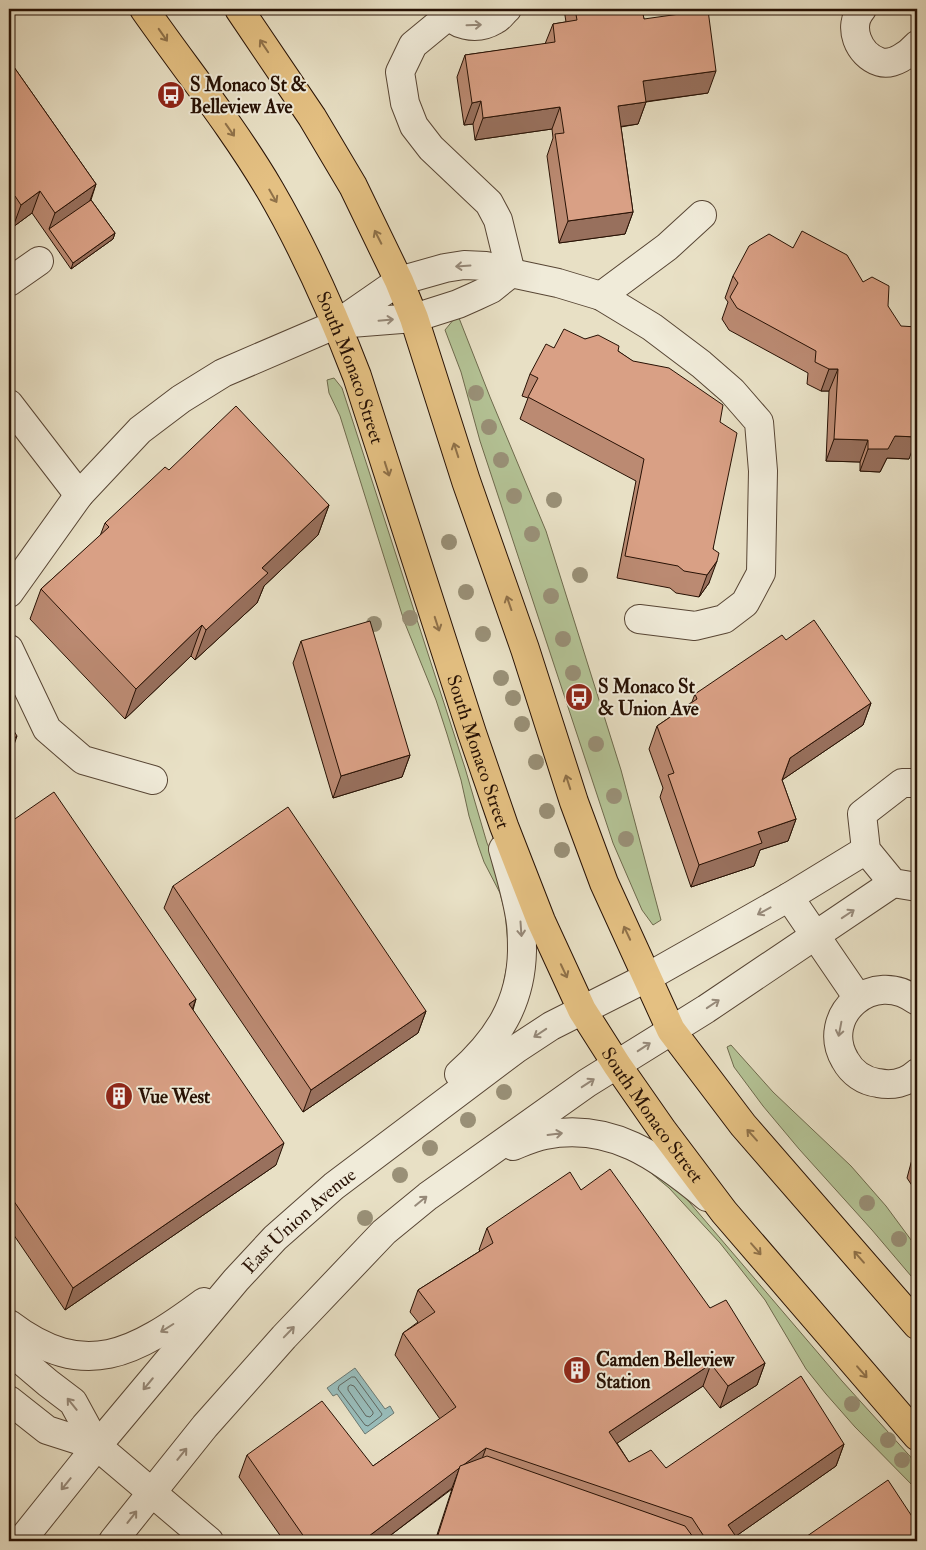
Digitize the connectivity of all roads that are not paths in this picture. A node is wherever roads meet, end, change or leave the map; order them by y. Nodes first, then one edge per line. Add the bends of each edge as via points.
1 (144, 9) edge
2 (239, 9) edge
3 (507, 9) edge
4 (862, 9) edge
5 (444, 13) edge
6 (917, 46) edge
7 (702, 215) dead end
8 (39, 261) dead end
9 (510, 273) junction
10 (399, 281) junction
11 (9, 282) edge
12 (601, 296) junction
13 (414, 318) junction
14 (337, 324) junction
15 (9, 404) edge
16 (79, 495) junction
17 (9, 593) edge
18 (639, 618) dead end
19 (9, 649) edge
20 (153, 780) dead end
21 (917, 783) edge
22 (494, 796) junction
23 (866, 850) junction
24 (905, 885) edge
25 (789, 897) junction
26 (815, 936) junction
27 (646, 978) junction
28 (858, 998) junction
29 (917, 1001) edge
30 (582, 1010) junction
31 (671, 1030) junction
32 (618, 1065) junction
33 (917, 1073) edge
34 (462, 1171) junction
35 (334, 1186) junction
36 (724, 1212) junction
37 (236, 1280) junction
38 (9, 1324) edge
39 (917, 1325) edge
40 (9, 1350) edge
41 (9, 1400) edge
42 (917, 1436) edge
43 (97, 1446) junction
44 (152, 1492) junction
45 (21, 1541) edge
46 (113, 1541) edge
47 (209, 1541) edge

1 -> 14 main road, South Monaco Street via 269,188 304,252
10 -> 2 main road via 353,186 312,117
5 -> 3 street via 456,22 478,26 496,20
4 - 6 street via 854,27 866,54 881,63 896,61
5 - 9 street via 413,45 400,72 405,103 414,126 431,148 489,204 498,220
7 - 12 street via 667,247
8 - 11 street
9 -> 10 street via 486,266 464,265
9 - 12 street
9 - 13 street via 483,293
10 - 13 main road
10 - 14 street
12 - 18 street via 652,327 701,364 732,390 759,422 763,471 761,573 745,603 724,620 695,626
14 -> 13 street
27 -> 13 main road via 604,883 574,802
14 - 16 street via 223,373 181,399 140,430
14 -> 22 main road, South Monaco Street via 357,376
15 - 16 street
16 - 17 street
19 - 20 street via 47,729 83,760
21 - 23 street via 902,783 862,814
22 -> 30 main road, South Monaco Street via 541,921
22 -> 35 street via 521,925 522,964 514,1001 498,1032 474,1060
23 - 24 street
23 - 25 street, East Union Avenue
26 -> 24 street
25 - 26 street
25 -> 27 street, East Union Avenue
26 - 28 street
31 -> 26 street
27 - 30 street, East Union Avenue
27 - 31 main road
28 - 29 street via 889,989 909,994
28 -> 33 street via 843,1017 838,1032 838,1043 848,1066 870,1082 888,1085 900,1083
30 - 32 main road, South Monaco Street
30 -> 35 street, East Union Avenue via 550,1026 516,1049
32 -> 31 street
39 -> 31 main road via 742,1125
34 -> 32 street via 587,1083
32 - 36 main road, South Monaco Street
34 -> 36 street via 528,1140 565,1132 586,1132 619,1140 646,1152 686,1179
44 -> 34 street via 284,1337 378,1239
35 - 37 street, East Union Avenue via 276,1238
36 -> 42 main road, South Monaco Street
37 -> 38 street via 154,1336 99,1356 86,1357 51,1349
37 -> 43 street, East Union Avenue
43 -> 40 street via 73,1402
41 - 43 street via 47,1430
43 - 44 street
43 -> 45 street, East Union Avenue
46 -> 44 street
44 - 47 street

